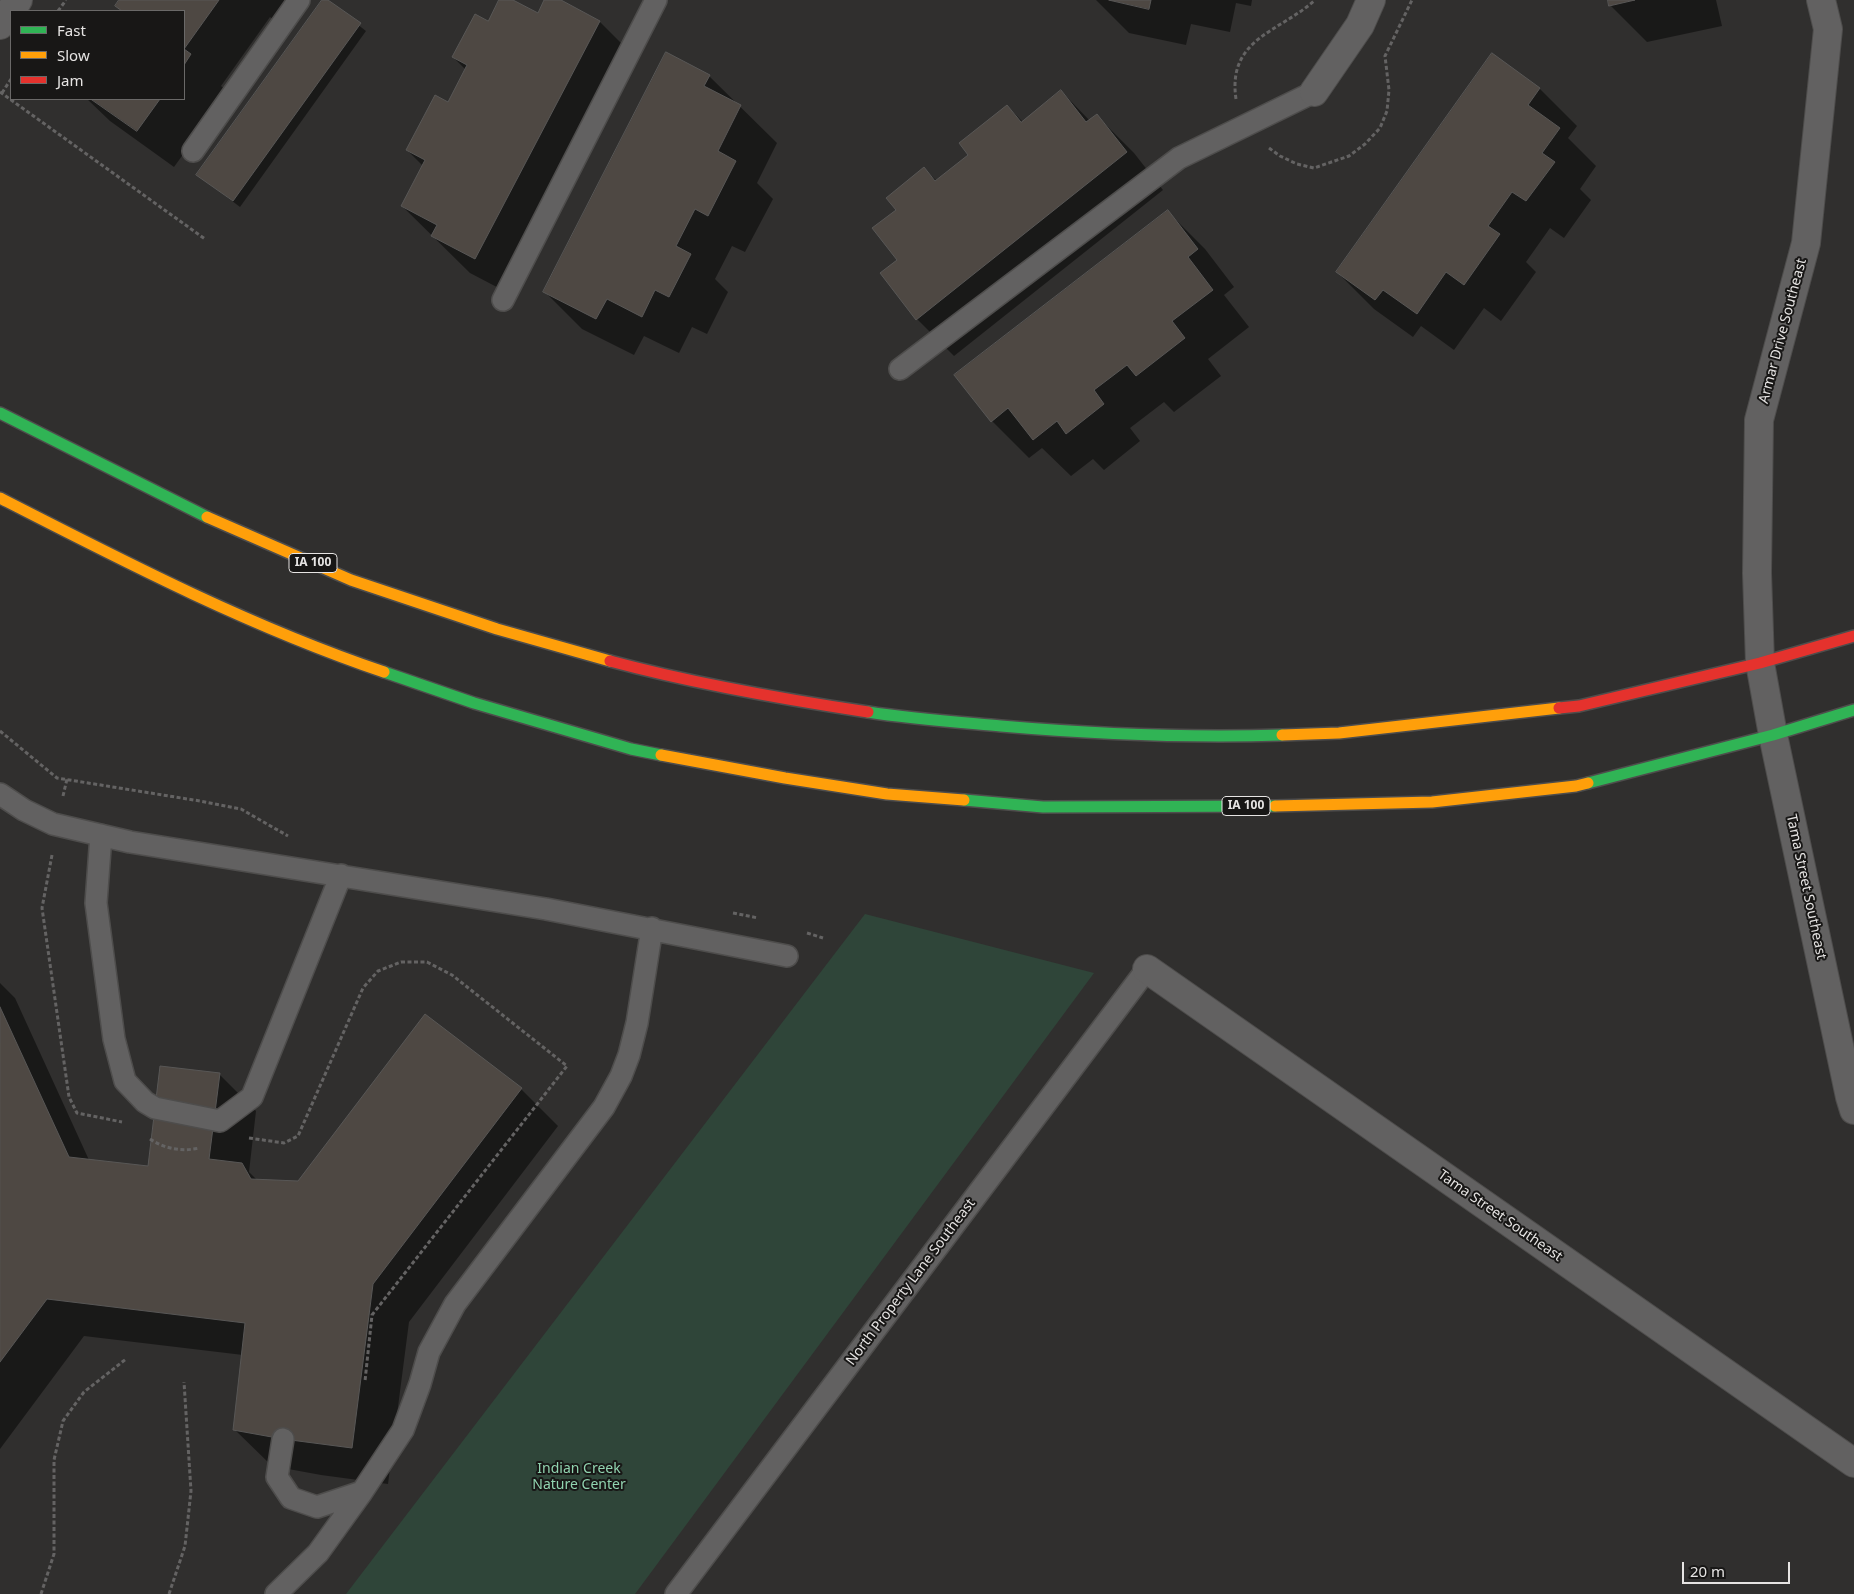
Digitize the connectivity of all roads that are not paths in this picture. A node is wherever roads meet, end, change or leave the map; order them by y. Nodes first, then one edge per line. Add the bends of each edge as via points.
1 (299, 0) edge
2 (656, 0) edge
3 (1371, 0) edge
4 (1821, 0) edge
5 (10, 11) edge
6 (0, 25) edge
7 (1314, 92) joint
8 (193, 151) dead end
9 (503, 300) dead end
10 (900, 369) dead end
11 (0, 413) edge
12 (0, 498) edge
13 (1854, 636) edge
14 (1760, 663) junction
15 (1854, 710) edge
16 (1773, 735) junction
17 (0, 794) edge
18 (101, 835) junction
19 (341, 875) junction
20 (652, 928) junction
21 (787, 956) dead end
22 (1147, 969) joint
23 (1854, 1110) edge
24 (283, 1439) dead end
25 (1854, 1463) edge
26 (362, 1492) junction
27 (276, 1594) edge
28 (676, 1594) edge

1 - 8 lane
2 - 9 lane
3 - 7 street via 1360,24
4 - 14 street, Armar Drive Southeast via 1828,29 1806,243 1759,420 1757,573
5 - 6 street
7 - 10 lane via 1179,158
11 - 14 highway, IA 100 via 188,509 351,580 433,608 644,670 784,699 906,718 1062,731 1213,737 1339,733 1578,706
12 - 16 highway, IA 100 via 159,579 331,654 465,700 631,749 886,794 1043,807 1323,806 1432,802 1576,786
13 - 14 highway, IA 100
14 - 16 street, Tama Street Southeast
15 - 16 highway, IA 100
16 - 23 street, Tama Street Southeast
17 - 18 lane via 53,824
18 - 19 lane
18 - 19 lane via 96,903 114,1039 125,1081 155,1108 220,1121 252,1097
19 - 20 lane
20 - 21 lane
20 - 26 lane via 637,1024 621,1076 604,1107 455,1304 429,1352 403,1430
22 - 25 street, Tama Street Southeast
22 - 28 lane, North Property Lane Southeast
24 - 26 lane via 277,1477 291,1498 317,1506
26 - 27 lane via 318,1553

